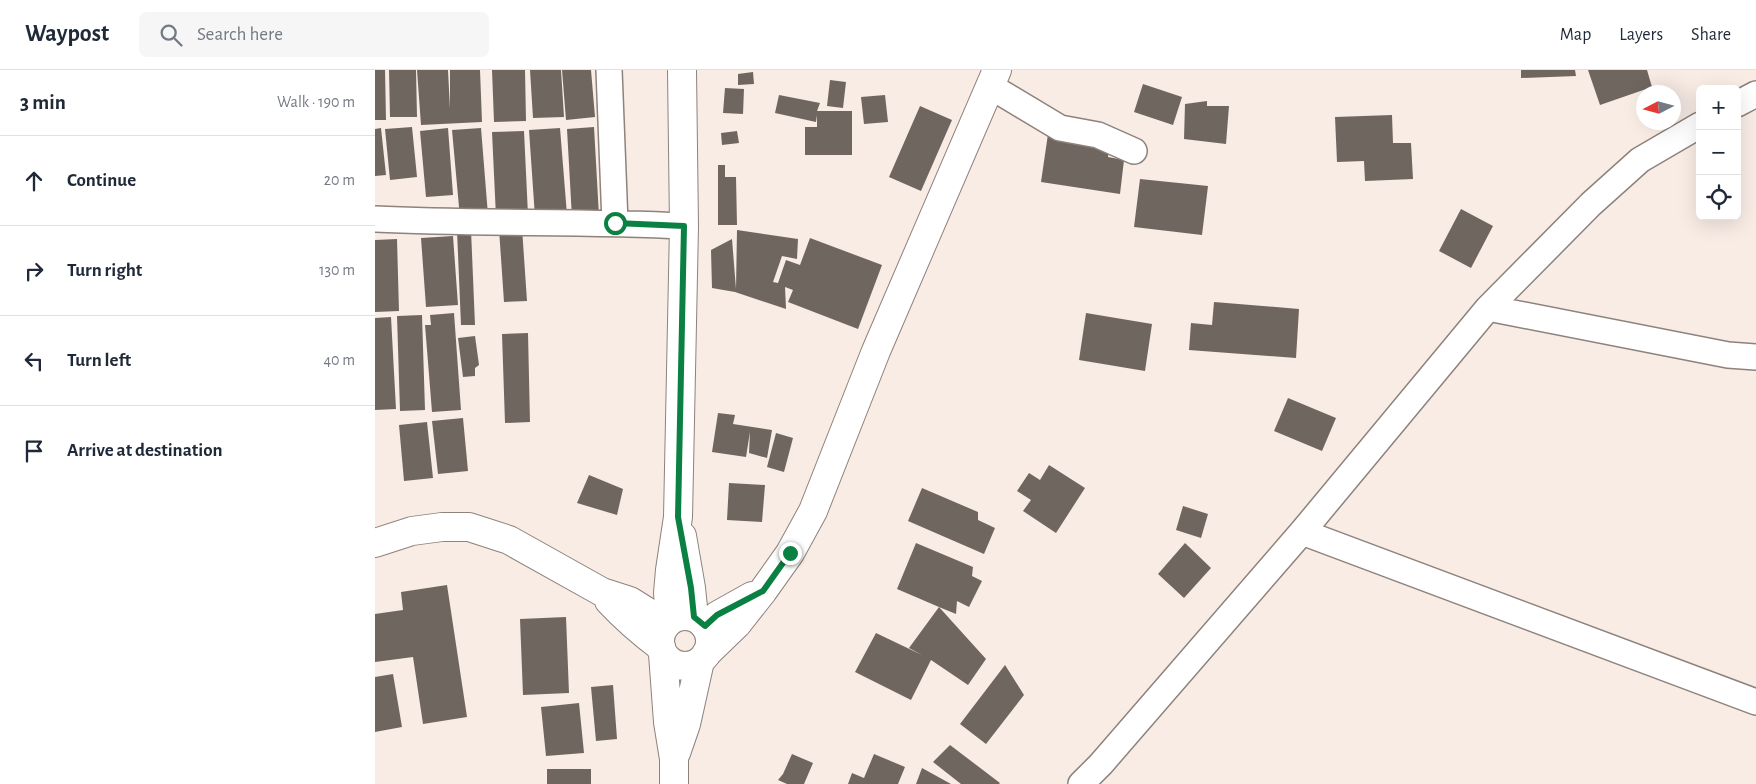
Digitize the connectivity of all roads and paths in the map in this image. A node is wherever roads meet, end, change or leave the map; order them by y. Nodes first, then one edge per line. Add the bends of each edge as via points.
1 (609, 70) edge
2 (682, 70) edge
3 (994, 78) edge
4 (1756, 94) edge
5 (1741, 102) edge
6 (1696, 127) edge
7 (1134, 151) dead end
8 (375, 219) edge
9 (615, 223) junction
10 (684, 226) junction
11 (1488, 308) junction
12 (1756, 357) edge
13 (1302, 532) junction
14 (375, 543) edge
15 (763, 591) junction
16 (676, 632) junction
17 (703, 657) junction
18 (1756, 702) edge
19 (674, 772) edge
20 (1081, 784) edge

1 - 9 street
2 - 10 main road
3 - 7 street via 1060,128 1098,135
3 - 15 main road via 876,351 813,511 790,553
4 - 5 street
6 - 11 street via 1640,160 1591,204
8 - 9 street
9 - 10 street
10 - 16 main road via 678,517 691,588
11 - 12 street via 1728,355
11 - 13 street
13 - 18 street
13 - 20 street
14 - 16 main road via 412,531 442,526 469,527 509,540 601,592 630,601
15 - 16 main road
15 - 17 main road via 737,624
16 - 17 main road via 710,637
16 - 17 main road via 669,660 685,666 693,665
16 - 19 main road via 669,722
17 - 19 main road

